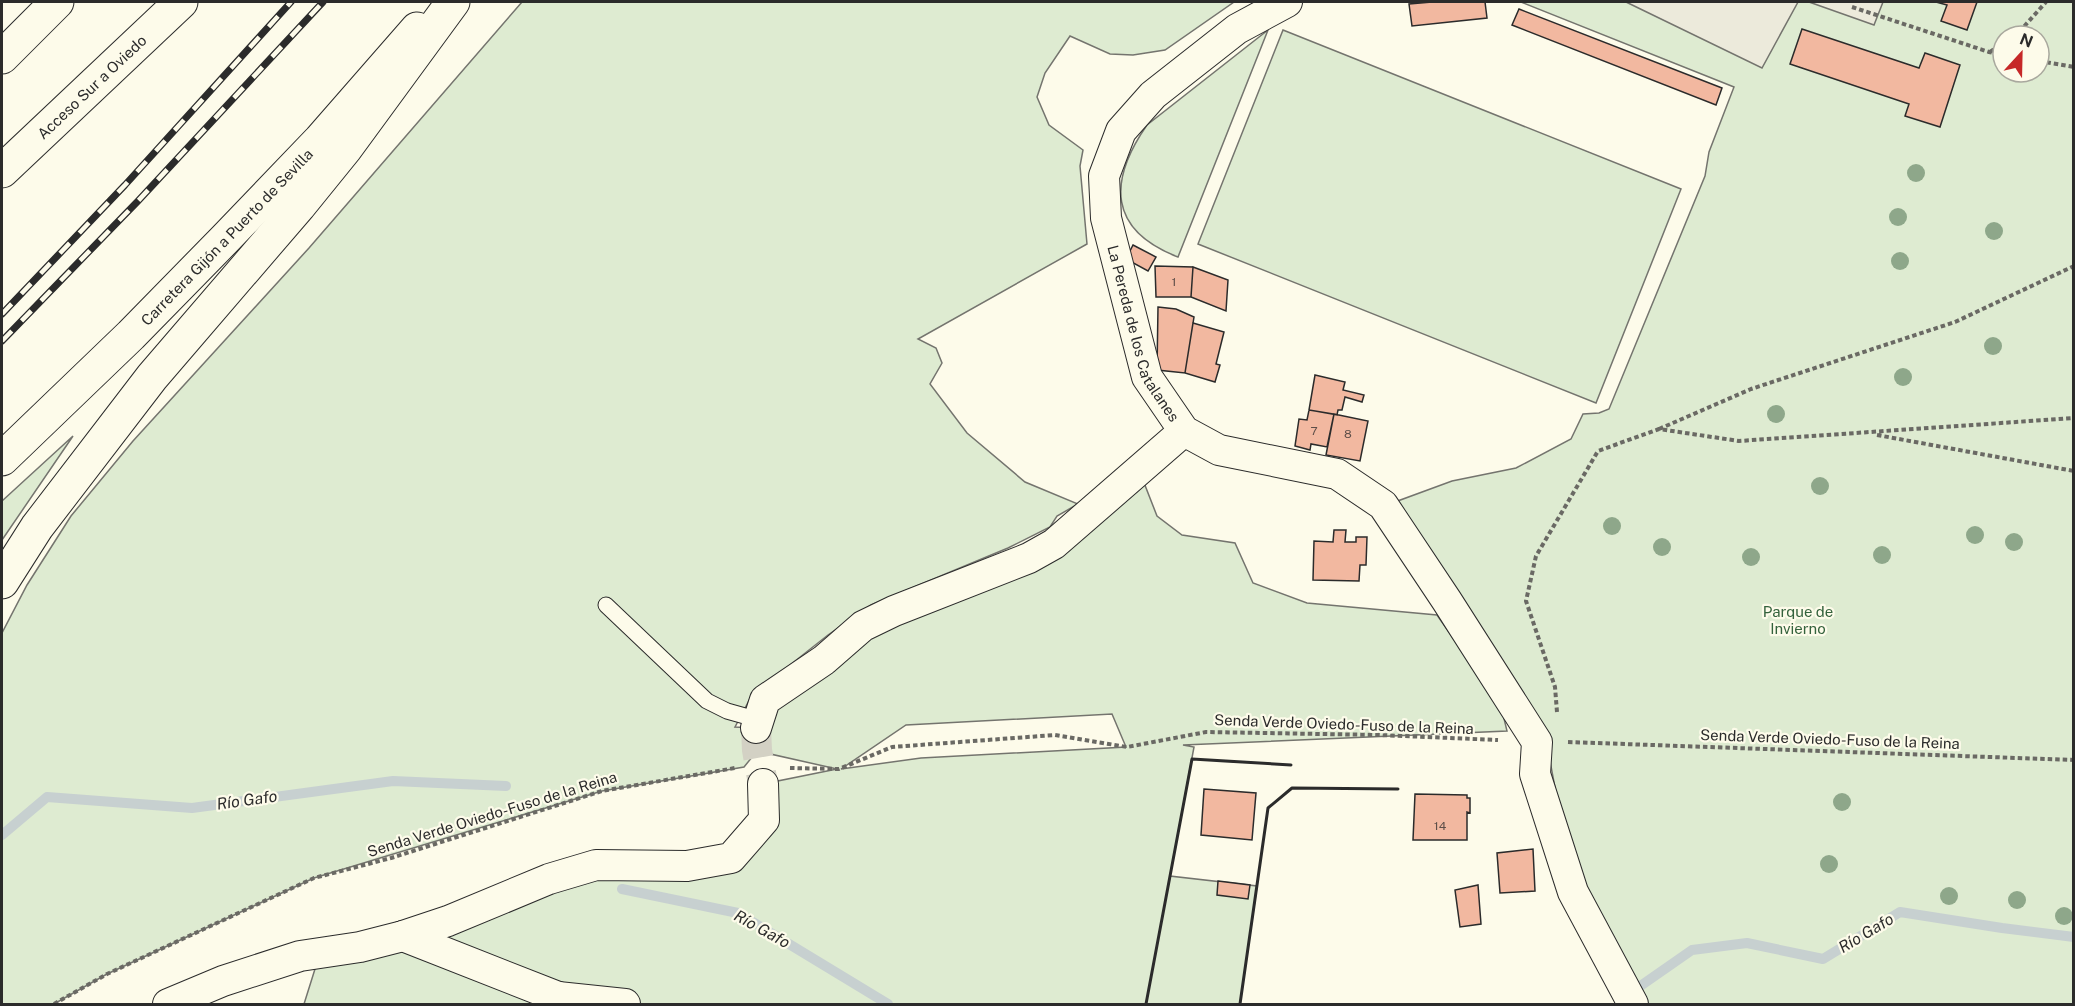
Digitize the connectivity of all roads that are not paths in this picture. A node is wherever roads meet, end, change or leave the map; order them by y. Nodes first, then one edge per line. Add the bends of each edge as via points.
1 (57, 2) edge
2 (181, 2) edge
3 (442, 2) edge
4 (453, 2) edge
5 (1287, 2) edge
6 (2, 57) edge
7 (2, 171) edge
8 (1184, 431) junction
9 (2, 459) edge
10 (2, 582) edge
11 (606, 605) dead end
12 (758, 724) joint
13 (763, 773) tunnel mouth
14 (403, 936) junction
15 (563, 1001) edge
16 (168, 1005) edge
17 (625, 1005) edge
18 (1633, 1005) edge

1 - 6 highway
2 - 7 highway, Acceso Sur a Oviedo
3 - 9 highway, Carretera Gijón a Puerto de Sevilla via 305,156
4 - 10 highway via 346,148 152,377 37,527
5 - 8 street, La Pereda de los Catalanes via 1237,29 1153,95 1121,131 1104,176 1106,218 1147,377
8 - 12 street via 1054,544 1029,558 863,626 824,660 765,700
8 - 18 street, La Pereda de los Catalanes via 1219,450 1336,474 1383,505 1549,742 1535,774 1573,892
11 - 12 lane via 707,700
13 - 14 street via 764,820 731,858 687,866 596,865 549,879
14 - 15 street
14 - 16 street via 300,956 223,981
15 - 17 street

